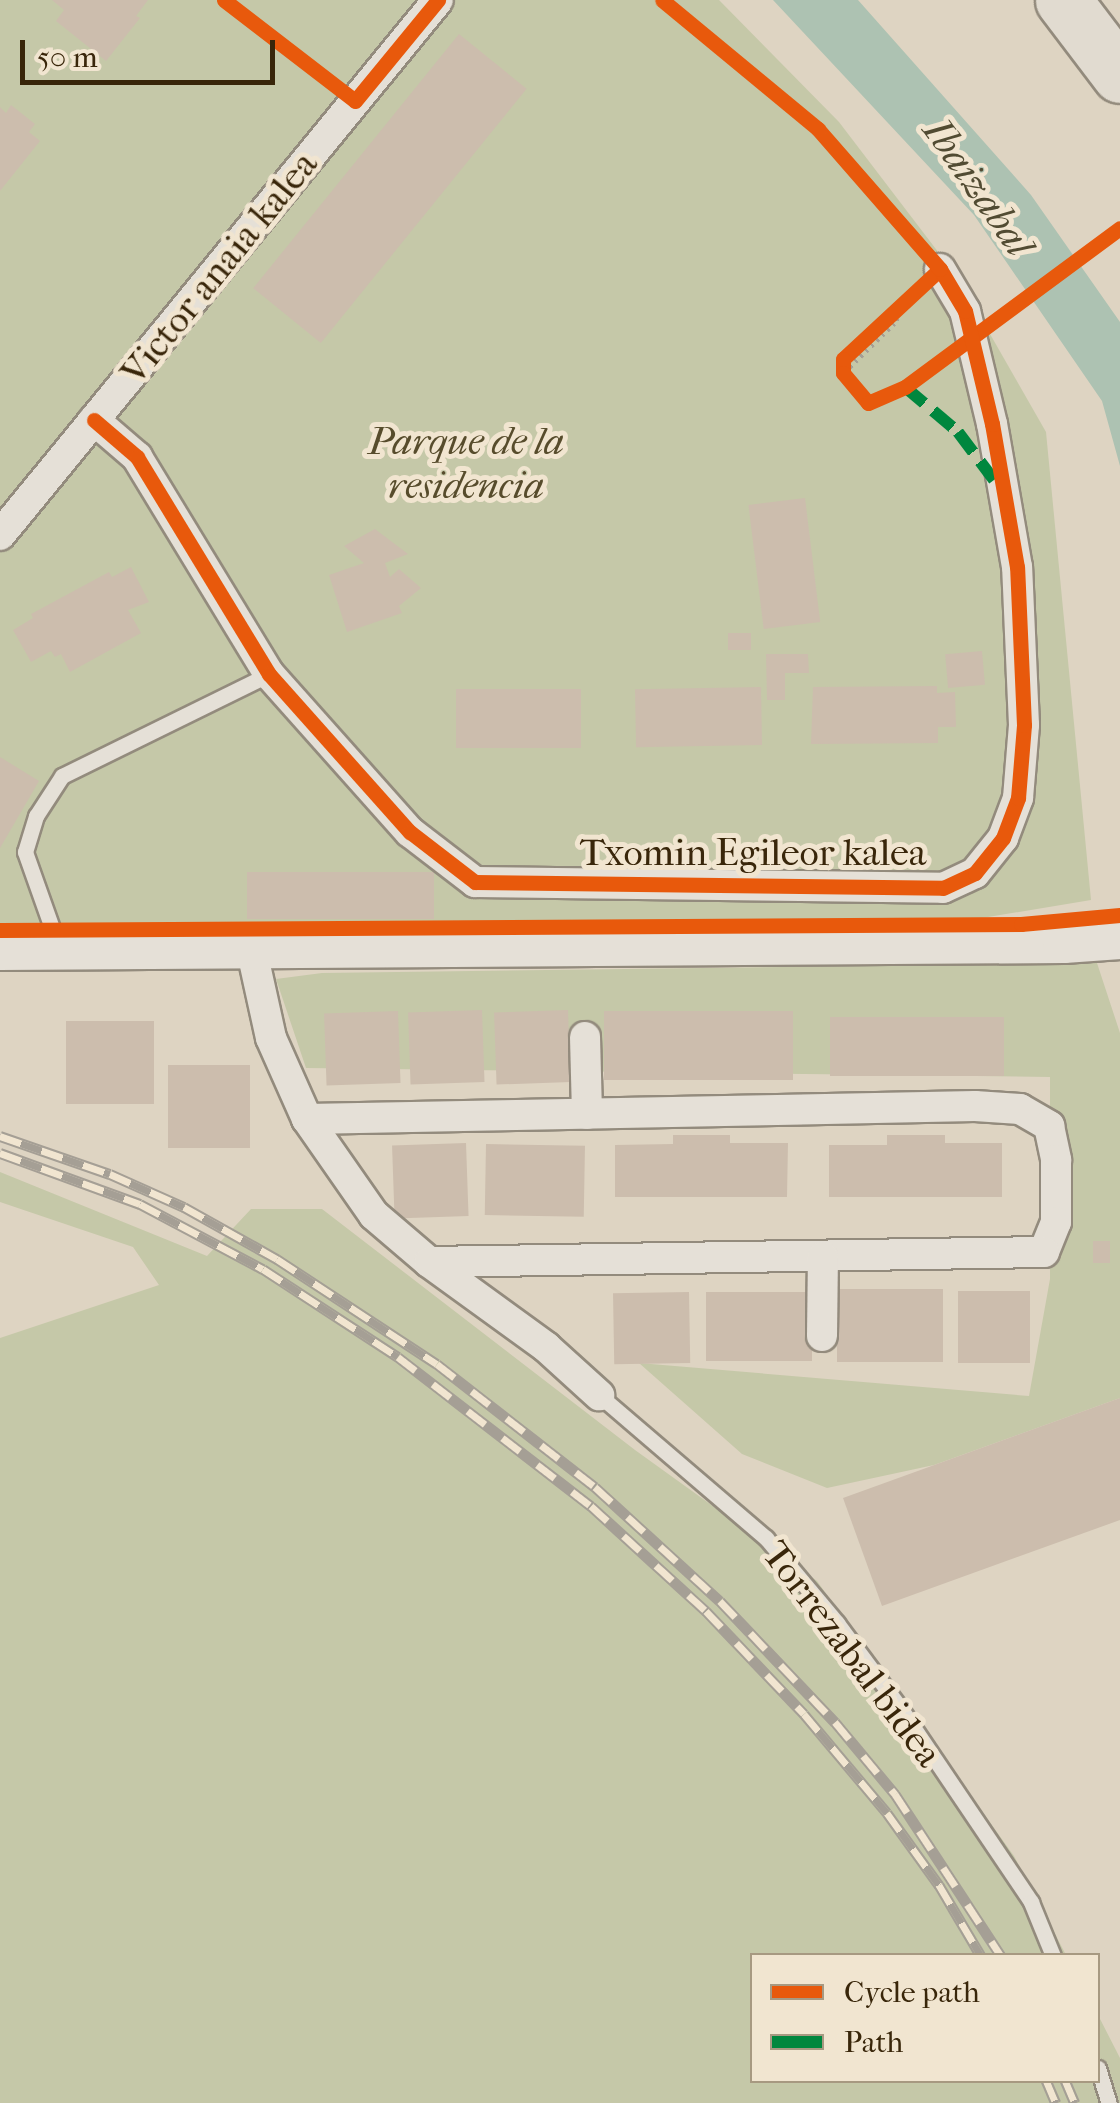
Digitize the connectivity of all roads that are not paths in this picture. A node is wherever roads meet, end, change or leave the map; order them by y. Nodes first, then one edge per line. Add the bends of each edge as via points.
1 (438, 0) edge
2 (1064, 0) edge
3 (1107, 0) edge
4 (1120, 18) edge
5 (1120, 76) edge
6 (940, 268) road end
7 (94, 420) junction
8 (0, 535) edge
9 (269, 674) junction
10 (1120, 938) edge
11 (250, 947) junction
12 (60, 948) junction
13 (0, 949) edge
14 (585, 1037) dead end
15 (587, 1114) junction
16 (307, 1120) junction
17 (823, 1258) junction
18 (429, 1262) junction
19 (822, 1336) dead end
20 (599, 1395) joint
21 (1052, 1953) edge
22 (1100, 2074) edge
23 (1110, 2103) edge

1 - 7 street, Victor anaia kalea
2 - 5 highway
3 - 4 highway
6 - 9 street, Txomin Egileor kalea via 964,311 1016,567 1024,725 1018,798 1003,838 975,873 943,888 474,882 410,832
7 - 8 street, Victor anaia kalea
7 - 9 street, Txomin Egileor kalea via 137,457
9 - 12 lane via 62,776 36,816 24,852
10 - 11 street
11 - 12 street
11 - 16 street via 271,1038
12 - 13 street
14 - 15 street
15 - 16 street
15 - 17 street via 975,1106 1020,1110 1050,1126 1056,1222 1044,1252
16 - 18 street via 374,1215
17 - 18 street
17 - 19 street
18 - 20 street via 546,1347
20 - 21 lane, Torrezabal bidea via 766,1538 836,1623 1031,1902
22 - 23 lane

